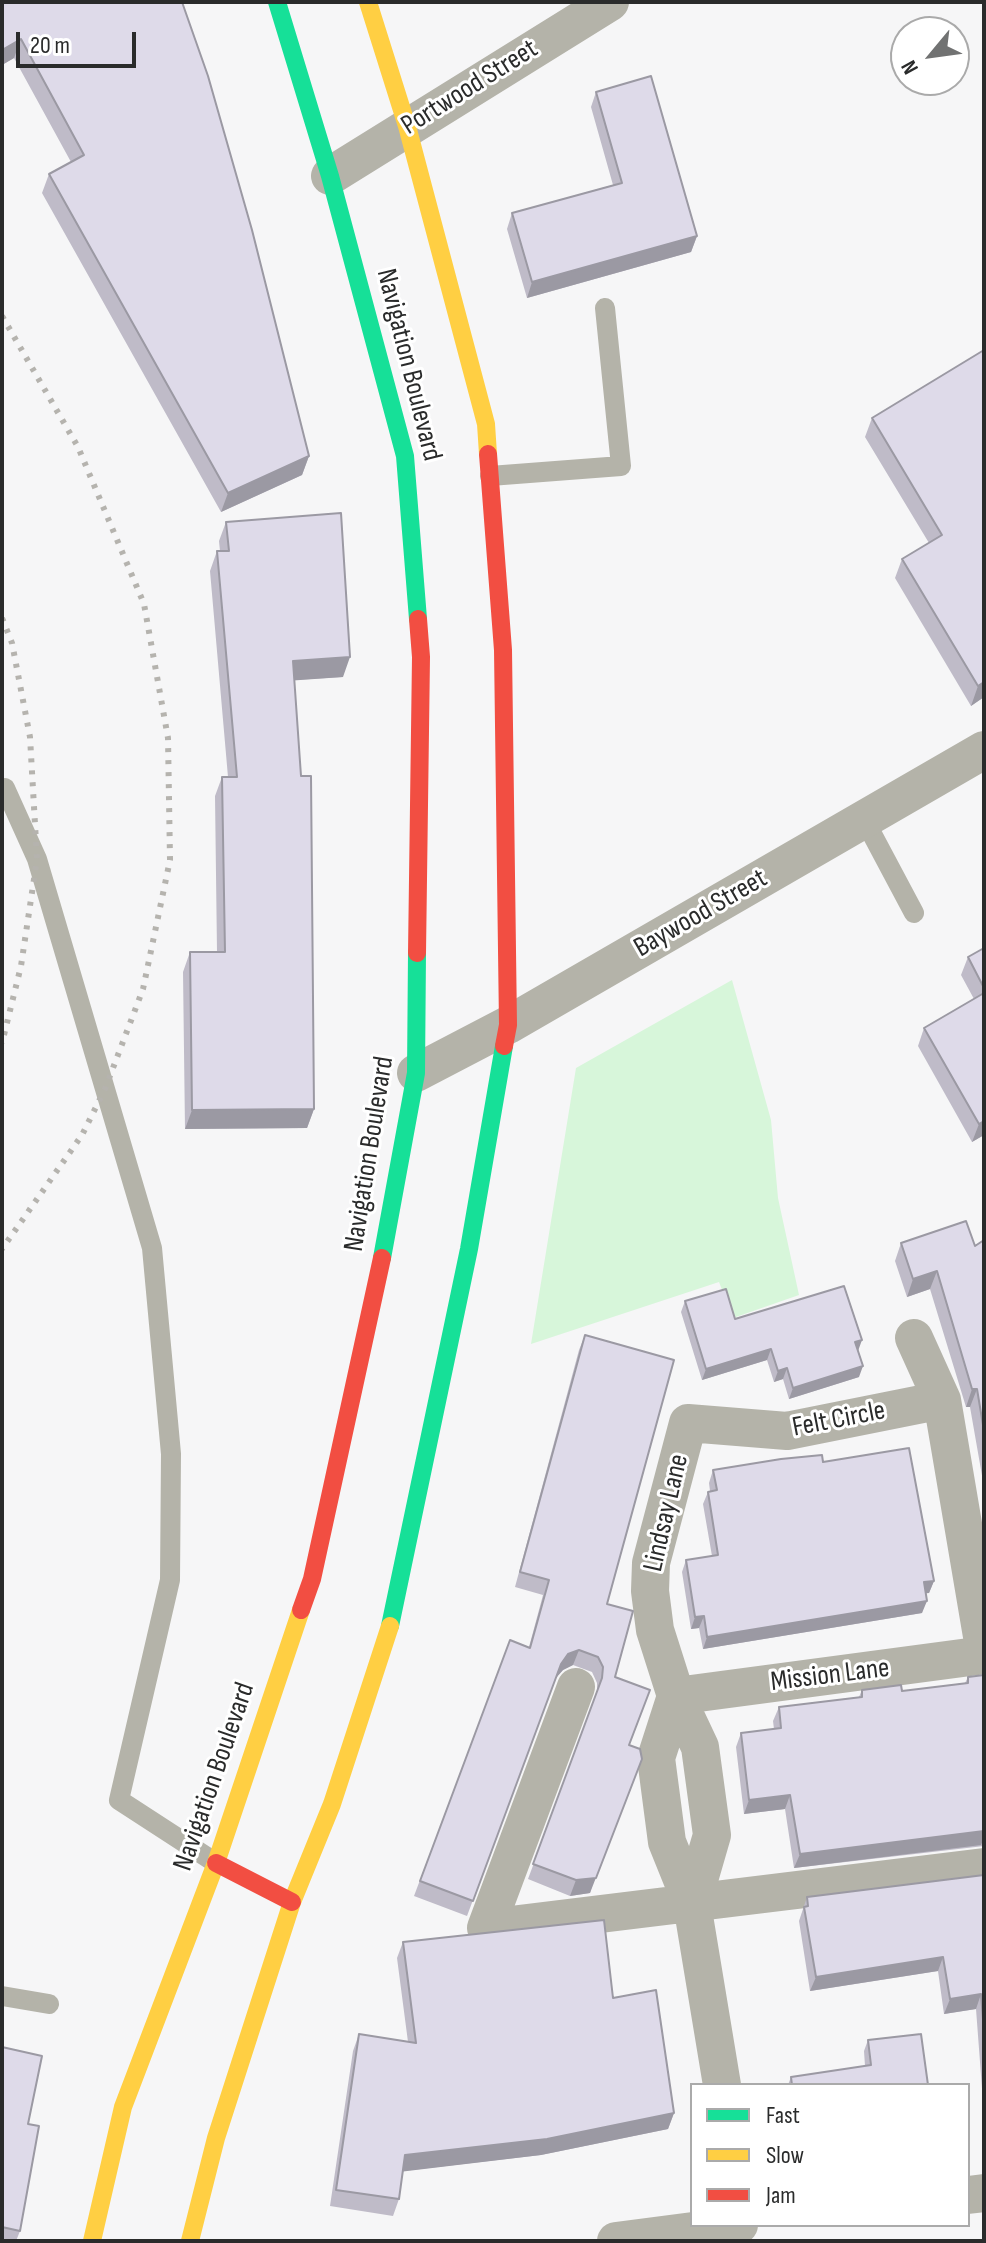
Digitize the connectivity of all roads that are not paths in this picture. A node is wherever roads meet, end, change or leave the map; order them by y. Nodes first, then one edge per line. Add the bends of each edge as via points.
1 (277, 2) edge
2 (368, 2) edge
3 (610, 2) edge
4 (407, 126) junction
5 (330, 176) junction
6 (605, 308) dead end
7 (490, 476) junction
8 (984, 750) edge
9 (5, 788) dead end
10 (864, 819) junction
11 (914, 913) dead end
12 (508, 1025) junction
13 (416, 1073) junction
14 (914, 1338) dead end
15 (942, 1400) junction
16 (688, 1423) joint
17 (984, 1648) edge
18 (984, 1655) edge
19 (576, 1687) dead end
20 (676, 1696) junction
21 (216, 1863) junction
22 (984, 1867) edge
23 (292, 1902) junction
24 (692, 1904) junction
25 (2, 1996) edge
26 (49, 2004) dead end
27 (722, 2083) edge
28 (724, 2227) edge
29 (92, 2241) edge
30 (190, 2241) edge
31 (616, 2241) edge

1 - 5 main road, Navigation Boulevard
2 - 4 main road, Navigation Boulevard
3 - 4 street, Portwood Street
4 - 5 street, Portwood Street
4 - 7 main road, Navigation Boulevard via 486,424
5 - 13 main road, Navigation Boulevard via 405,456 421,657
6 - 7 lane via 621,466
7 - 12 main road, Navigation Boulevard via 503,650
8 - 10 street, Baywood Street
9 - 21 lane via 37,859 152,1248 171,1454 170,1580 119,1800
10 - 11 lane
10 - 12 street, Baywood Street
12 - 13 street, Baywood Street
12 - 23 main road, Navigation Boulevard via 469,1249 395,1609 332,1804
13 - 21 main road, Navigation Boulevard via 387,1234 312,1579
14 - 15 street
15 - 16 street, Felt Circle via 787,1431
15 - 17 street
16 - 20 street, Lindsay Lane via 651,1577 655,1630
18 - 20 street, Mission Lane
19 - 24 street via 486,1928
20 - 24 street, Lindsay Lane via 700,1747 712,1835
21 - 23 main road
21 - 29 main road, Navigation Boulevard via 123,2107
22 - 24 street
23 - 30 main road, Navigation Boulevard via 216,2138
24 - 27 street, Lindsay Lane
25 - 26 lane
28 - 31 street

